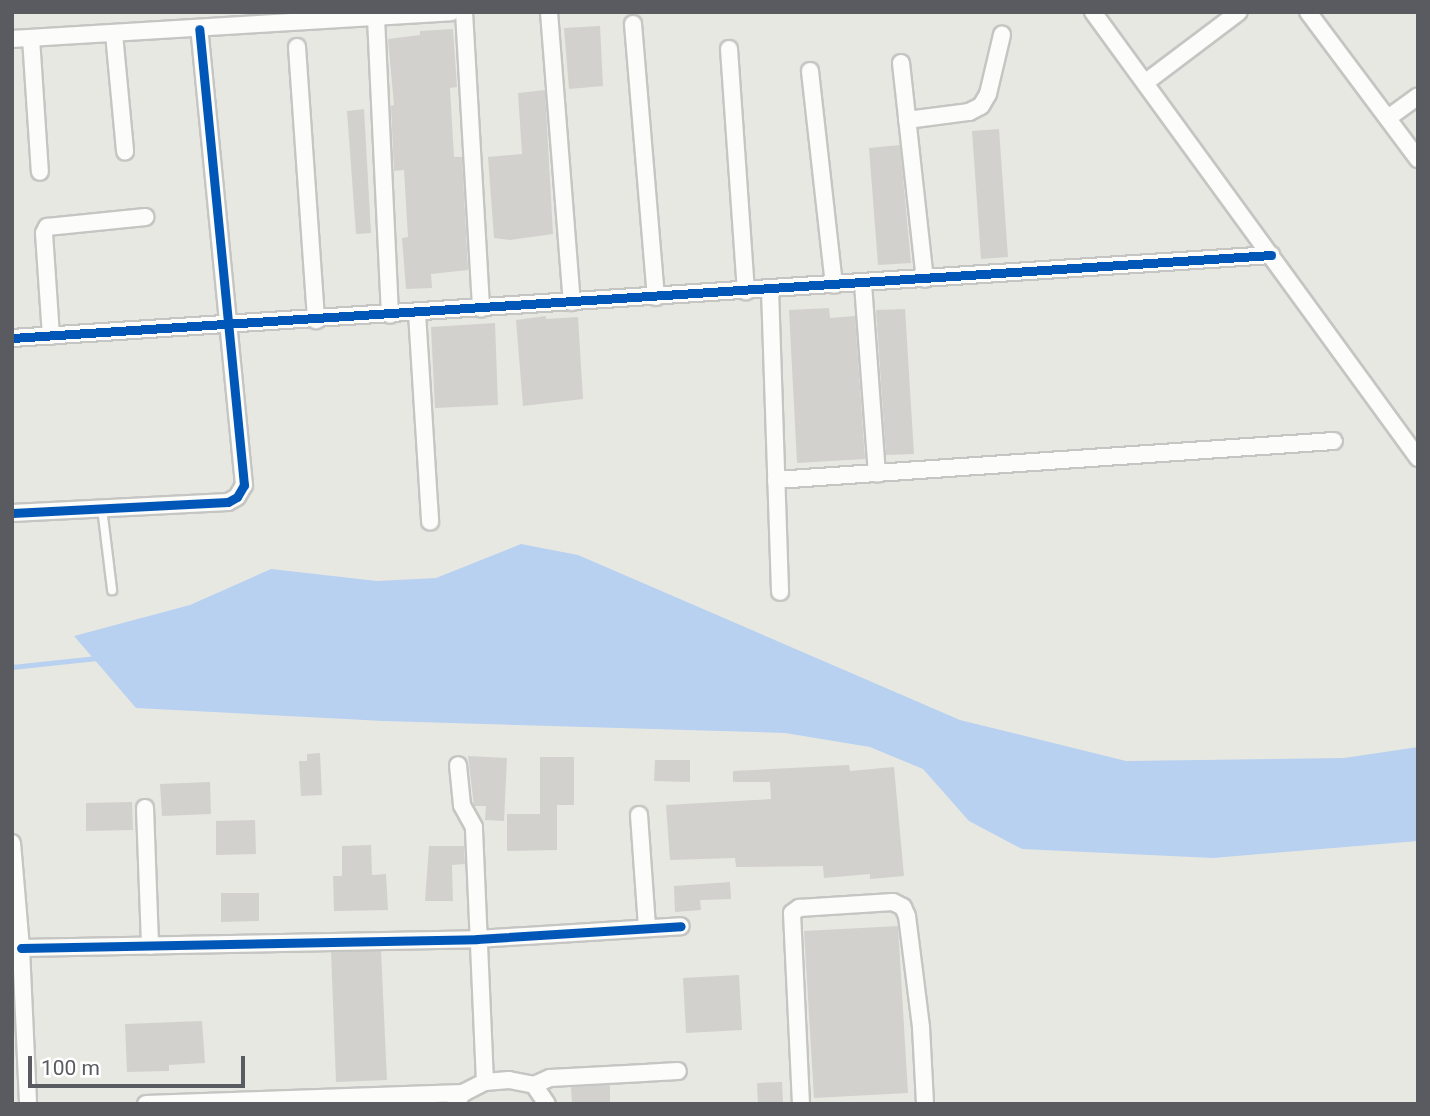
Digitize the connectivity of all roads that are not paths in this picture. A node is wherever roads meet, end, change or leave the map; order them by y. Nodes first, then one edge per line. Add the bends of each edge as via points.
1 (451, 12) edge
2 (464, 12) edge
3 (549, 12) edge
4 (1093, 12) edge
5 (1239, 12) edge
6 (1308, 12) edge
7 (326, 17) edge
8 (376, 18) junction
9 (633, 24) dead end
10 (199, 29) junction
11 (114, 34) junction
12 (1002, 35) dead end
13 (31, 38) junction
14 (12, 39) edge
15 (297, 47) dead end
16 (729, 49) dead end
17 (901, 63) dead end
18 (810, 71) dead end
19 (1146, 82) junction
20 (1418, 96) edge
21 (1388, 118) junction
22 (907, 120) junction
23 (125, 150) dead end
24 (1418, 159) edge
25 (40, 172) dead end
26 (145, 217) dead end
27 (1271, 255) junction
28 (925, 279) junction
29 (863, 284) junction
30 (835, 285) junction
31 (770, 289) junction
32 (746, 290) junction
33 (656, 297) junction
34 (572, 302) junction
35 (481, 309) junction
36 (417, 313) junction
37 (390, 314) junction
38 (316, 320) junction
39 (229, 325) junction
40 (51, 336) junction
41 (12, 338) edge
42 (1334, 441) dead end
43 (1418, 458) edge
44 (877, 473) junction
45 (776, 480) junction
46 (102, 508) junction
47 (12, 513) edge
48 (430, 522) dead end
49 (112, 590) dead end
50 (780, 592) dead end
51 (458, 765) dead end
52 (145, 808) dead end
53 (639, 815) dead end
54 (12, 843) edge
55 (681, 926) dead end
56 (647, 927) junction
57 (477, 939) junction
58 (150, 946) junction
59 (22, 948) junction
60 (678, 1071) dead end
61 (485, 1083) junction
62 (534, 1085) junction
63 (459, 1098) edge
64 (28, 1104) edge
65 (146, 1104) edge
66 (547, 1104) edge
67 (801, 1104) edge
68 (925, 1104) edge

1 - 8 street
2 - 35 street
3 - 34 street
4 - 19 street
5 - 19 street
6 - 21 street
7 - 8 street
7 - 10 street
8 - 37 street
9 - 33 street
10 - 11 street
10 - 39 street
11 - 13 street
11 - 23 street
12 - 22 street via 981,106 969,112
13 - 14 street
13 - 25 street
15 - 38 street
16 - 32 street
17 - 22 street
18 - 30 street
19 - 27 street
20 - 21 street
21 - 24 street
22 - 28 street
26 - 40 street via 47,227
27 - 28 street
27 - 43 street
28 - 29 street
29 - 30 street
29 - 44 street
30 - 31 street
31 - 32 street
31 - 45 street
32 - 33 street
33 - 34 street
34 - 35 street
35 - 36 street
36 - 37 street
36 - 48 street
37 - 38 street
38 - 39 street
39 - 40 street
39 - 46 street via 244,485 237,497 228,502
40 - 41 street
42 - 44 street
44 - 45 street
45 - 50 street
46 - 47 street
46 - 49 lane
51 - 57 street via 462,805 474,827
52 - 58 street
53 - 56 street
54 - 59 street
55 - 56 street
56 - 57 street
57 - 58 street
57 - 61 street
58 - 59 street
59 - 64 street
60 - 62 street via 550,1078
61 - 62 street via 509,1080
61 - 63 street
62 - 66 street
63 - 65 street
67 - 68 street via 792,913 799,908 892,902 903,907 907,916

